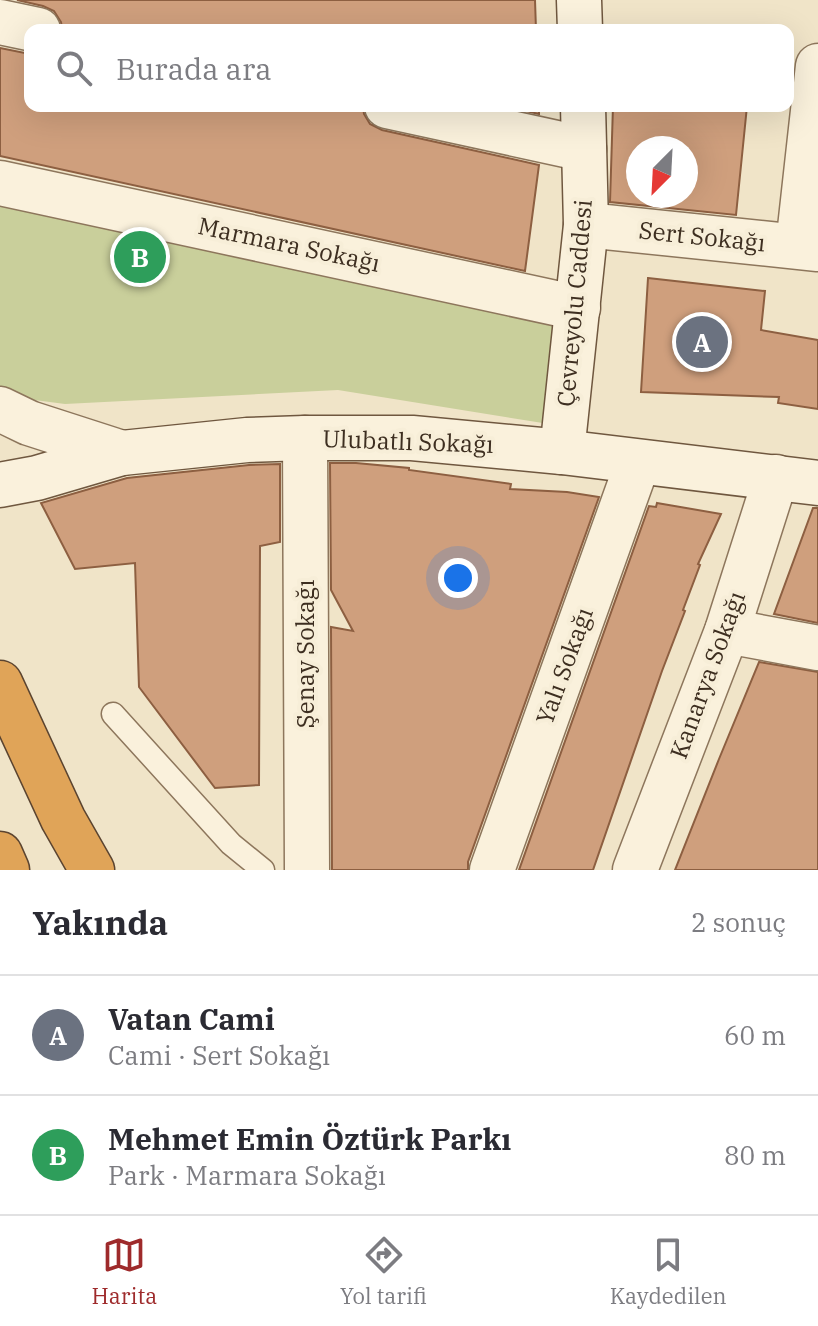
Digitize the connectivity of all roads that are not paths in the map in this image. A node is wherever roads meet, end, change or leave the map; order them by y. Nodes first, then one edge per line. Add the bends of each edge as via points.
1 (579, 0) edge
2 (0, 22) edge
3 (580, 24) edge
4 (24, 27) edge
5 (818, 66) edge
6 (414, 112) edge
7 (583, 112) edge
8 (584, 149) junction
9 (0, 183) edge
10 (586, 225) junction
11 (808, 248) edge
12 (578, 308) junction
13 (0, 409) edge
14 (305, 438) junction
15 (562, 452) junction
16 (122, 453) junction
17 (638, 462) junction
18 (797, 480) edge
19 (0, 485) edge
20 (727, 631) junction
21 (818, 648) edge
22 (0, 683) edge
23 (0, 702) edge
24 (113, 714) dead end
25 (0, 854) edge
26 (7, 870) edge
27 (69, 870) edge
28 (92, 870) edge
29 (263, 870) edge
30 (307, 870) edge
31 (492, 870) edge
32 (635, 870) edge

1 - 3 street
2 - 4 street
5 - 11 street
6 - 8 street
7 - 8 street, Çevreyolu Caddesi
8 - 10 street, Çevreyolu Caddesi
9 - 12 street, Marmara Sokağı
10 - 11 street, Sert Sokağı
10 - 12 street, Çevreyolu Caddesi
12 - 15 street, Çevreyolu Caddesi
13 - 16 street
14 - 15 street, Ulubatlı Sokağı via 412,438
14 - 16 street, Ulubatlı Sokağı
14 - 30 street, Şenay Sokağı
15 - 17 street, Ulubatlı Sokağı
16 - 19 street, Ulubatlı Sokağı
17 - 18 street, Ulubatlı Sokağı
17 - 31 street, Yalı Sokağı
18 - 20 street, Kanarya Sokağı
20 - 21 street
20 - 32 street, Kanarya Sokağı
22 - 28 highway via 49,792
23 - 27 highway via 37,803
24 - 29 lane via 231,844
25 - 26 highway

